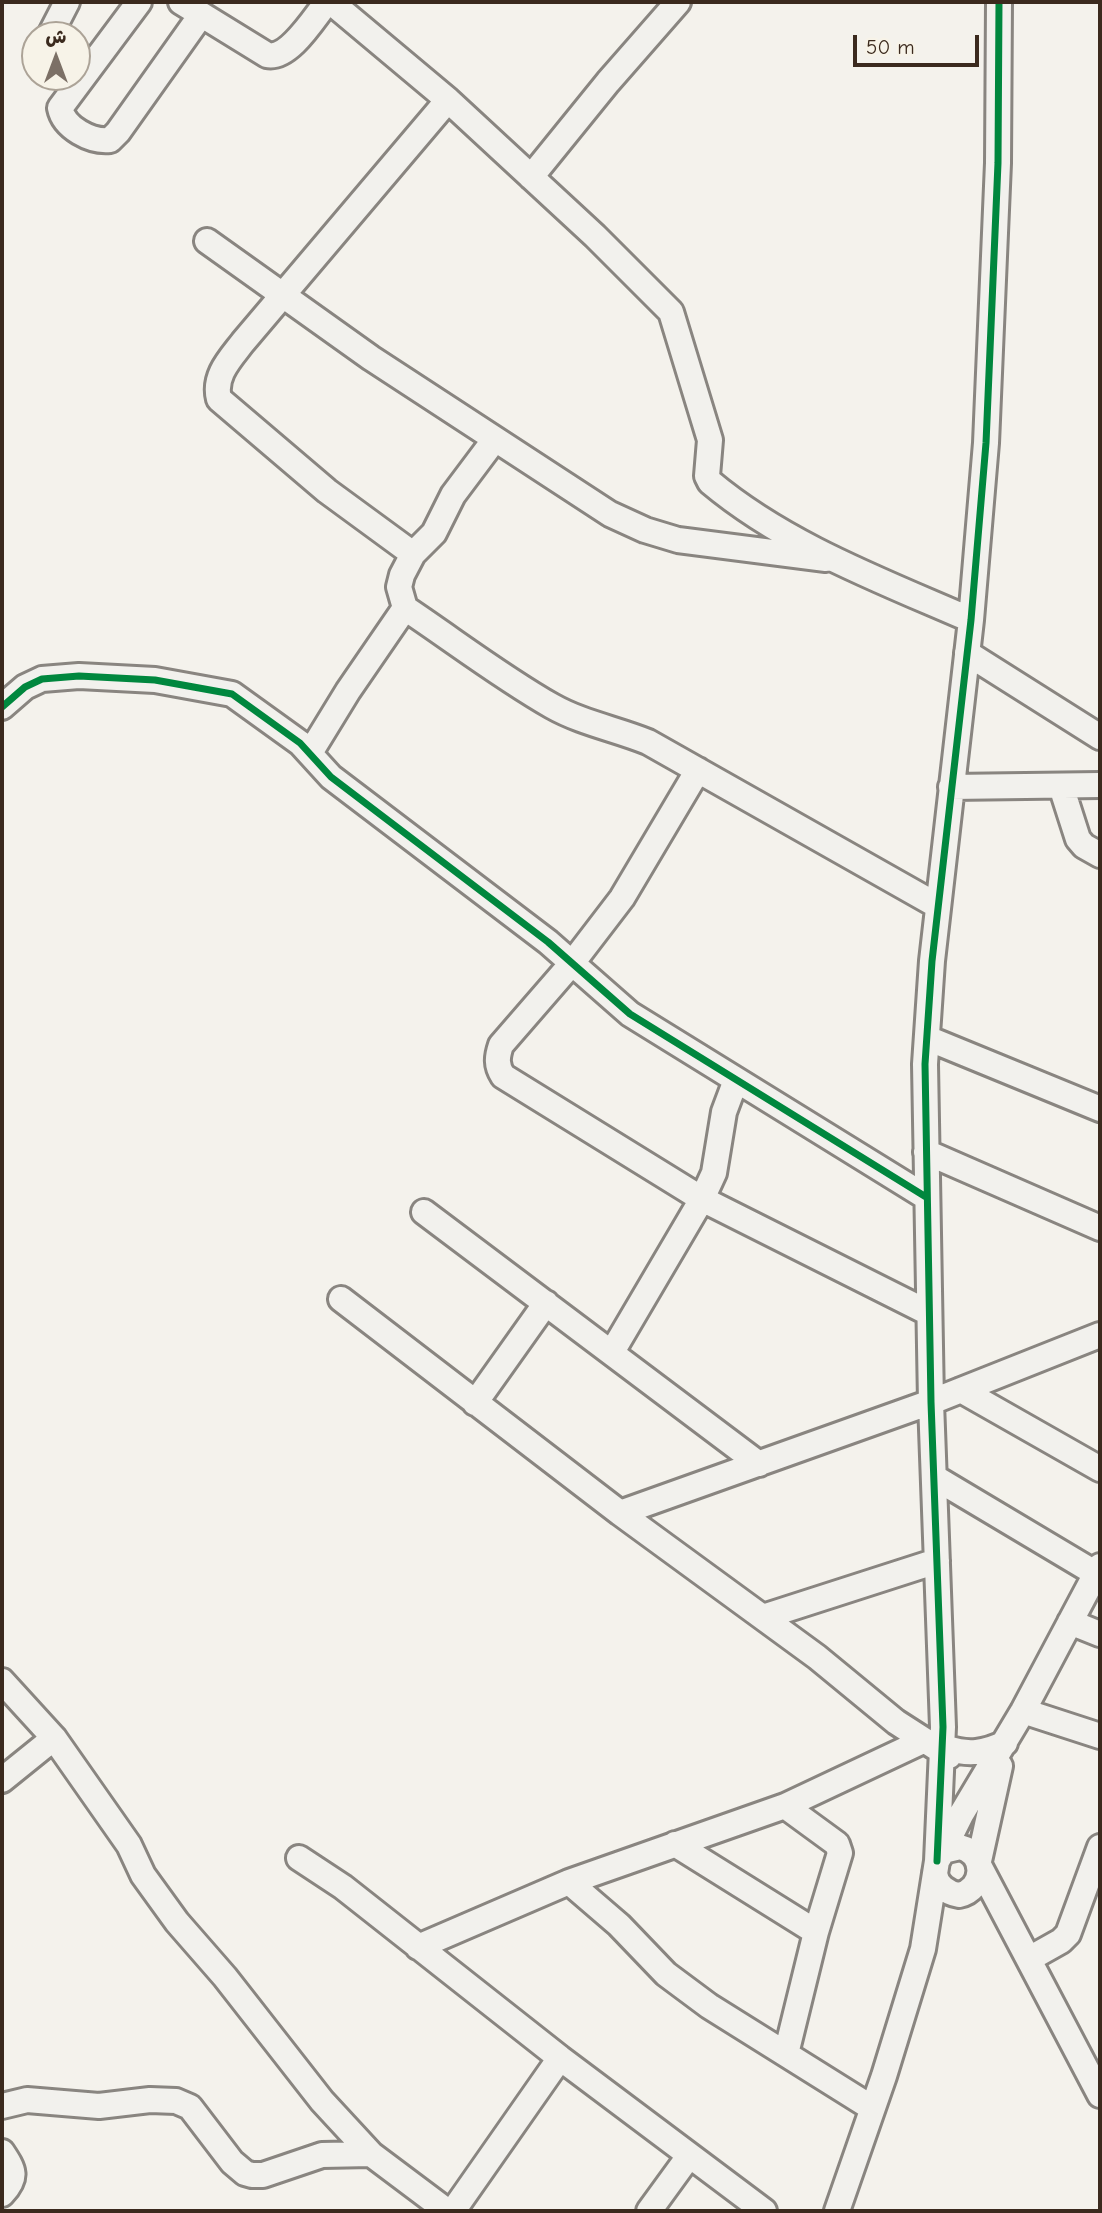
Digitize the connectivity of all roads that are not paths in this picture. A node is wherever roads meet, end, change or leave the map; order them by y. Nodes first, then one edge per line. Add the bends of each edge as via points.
1 (68, 2) edge
2 (139, 2) edge
3 (329, 2) edge
4 (999, 2) edge
5 (670, 5) edge
6 (191, 9) edge
7 (58, 21) edge
8 (91, 56) edge
9 (66, 91) edge
10 (448, 100) junction
11 (531, 177) junction
12 (206, 241) dead end
13 (282, 294) junction
14 (495, 439) junction
15 (413, 554) junction
16 (837, 561) junction
17 (404, 608) junction
18 (971, 620) junction
19 (967, 653) junction
20 (2, 706) edge
21 (1100, 737) edge
22 (310, 753) junction
23 (698, 770) junction
24 (1100, 785) edge
25 (1060, 786) junction
26 (951, 787) junction
27 (1100, 855) edge
28 (938, 906) junction
29 (573, 962) junction
30 (927, 1038) junction
31 (736, 1080) junction
32 (1100, 1109) edge
33 (926, 1152) junction
34 (926, 1197) junction
35 (702, 1199) junction
36 (424, 1212) dead end
37 (1100, 1228) edge
38 (341, 1299) dead end
39 (546, 1303) junction
40 (929, 1313) junction
41 (1097, 1340) edge
42 (612, 1352) junction
43 (961, 1390) junction
44 (931, 1402) junction
45 (475, 1403) junction
46 (759, 1464) junction
47 (1100, 1469) edge
48 (934, 1477) junction
49 (620, 1513) junction
50 (937, 1561) junction
51 (1098, 1570) edge
52 (763, 1617) junction
53 (1070, 1622) junction
54 (1100, 1634) edge
55 (2, 1681) edge
56 (1023, 1711) junction
57 (1100, 1735) edge
58 (54, 1738) junction
59 (1007, 1739) junction
60 (941, 1745) junction
61 (2, 1780) edge
62 (785, 1806) junction
63 (962, 1813) junction
64 (675, 1844) junction
65 (1100, 1847) edge
66 (299, 1858) dead end
67 (938, 1861) junction
68 (978, 1861) junction
69 (569, 1882) junction
70 (963, 1894) junction
71 (1012, 1926) junction
72 (816, 1932) junction
73 (418, 1947) junction
74 (923, 1949) junction
75 (1029, 1959) junction
76 (786, 2054) junction
77 (560, 2058) junction
78 (1100, 2095) edge
79 (2, 2106) edge
80 (872, 2108) junction
81 (2, 2152) edge
82 (371, 2154) junction
83 (689, 2156) junction
84 (2, 2194) edge
85 (447, 2211) edge
86 (453, 2211) edge
87 (649, 2211) edge
88 (764, 2211) edge
89 (837, 2211) edge

1 - 7 street
2 - 8 street
3 - 6 street via 292,45 275,57
3 - 10 street
4 - 18 street via 998,163 986,443
5 - 11 street
6 - 9 street via 110,140 92,139 66,123 60,108
10 - 11 street
10 - 13 street
11 - 16 street via 671,312 710,440 709,482
12 - 13 street
13 - 14 street
13 - 15 street via 225,366 218,382 219,399 327,491
14 - 15 street via 453,495 433,533
14 - 16 street via 610,514 645,530 678,540
15 - 17 street via 399,587
16 - 18 street
17 - 22 street
17 - 23 street via 553,706 648,741
18 - 19 street
19 - 21 street
19 - 26 street
20 - 22 street via 42,679 79,676 167,682 232,694
22 - 29 street via 331,777
23 - 28 street
23 - 29 street via 622,898
24 - 25 street
25 - 26 street
25 - 27 street via 1078,839
26 - 28 street
28 - 30 street
29 - 31 street via 630,1014
29 - 35 street via 501,1045 499,1070
30 - 32 street
30 - 33 street
31 - 34 street
31 - 35 street via 724,1112 714,1173
33 - 34 street
33 - 37 street
34 - 40 street
35 - 40 street
35 - 42 street
36 - 39 street
38 - 45 street
39 - 42 street
39 - 45 street
40 - 44 street
41 - 43 street
42 - 46 street
43 - 44 street
43 - 47 street
44 - 46 street
44 - 48 street
45 - 49 street
46 - 49 street
48 - 50 street
48 - 51 street
49 - 52 street
50 - 52 street
50 - 60 street
51 - 53 street
52 - 60 street via 896,1722
53 - 54 street
53 - 56 street
55 - 58 street
56 - 57 street
56 - 59 street
58 - 61 street
58 - 82 street via 177,1922 322,2101
59 - 60 street via 978,1752
59 - 63 street
59 - 68 street
60 - 62 street
60 - 63 street
60 - 67 street
62 - 64 street
62 - 72 street via 839,1848
63 - 67 street
63 - 68 street
64 - 69 street
64 - 72 street
65 - 75 street via 1068,1934
66 - 73 street
67 - 68 street via 960,1847
67 - 70 street via 936,1878 943,1888
67 - 74 street
68 - 70 street via 978,1878
68 - 71 street
69 - 73 street
69 - 76 street via 666,1974
70 - 71 street
70 - 74 street
71 - 75 street
72 - 76 street
73 - 77 street
74 - 80 street
75 - 78 street
76 - 80 street
77 - 83 street
77 - 86 street
79 - 82 street via 27,2100 99,2106 176,2101 190,2107 232,2162 252,2175 322,2155
80 - 89 street
81 - 84 street via 13,2175
82 - 85 street
83 - 87 street
83 - 88 street

